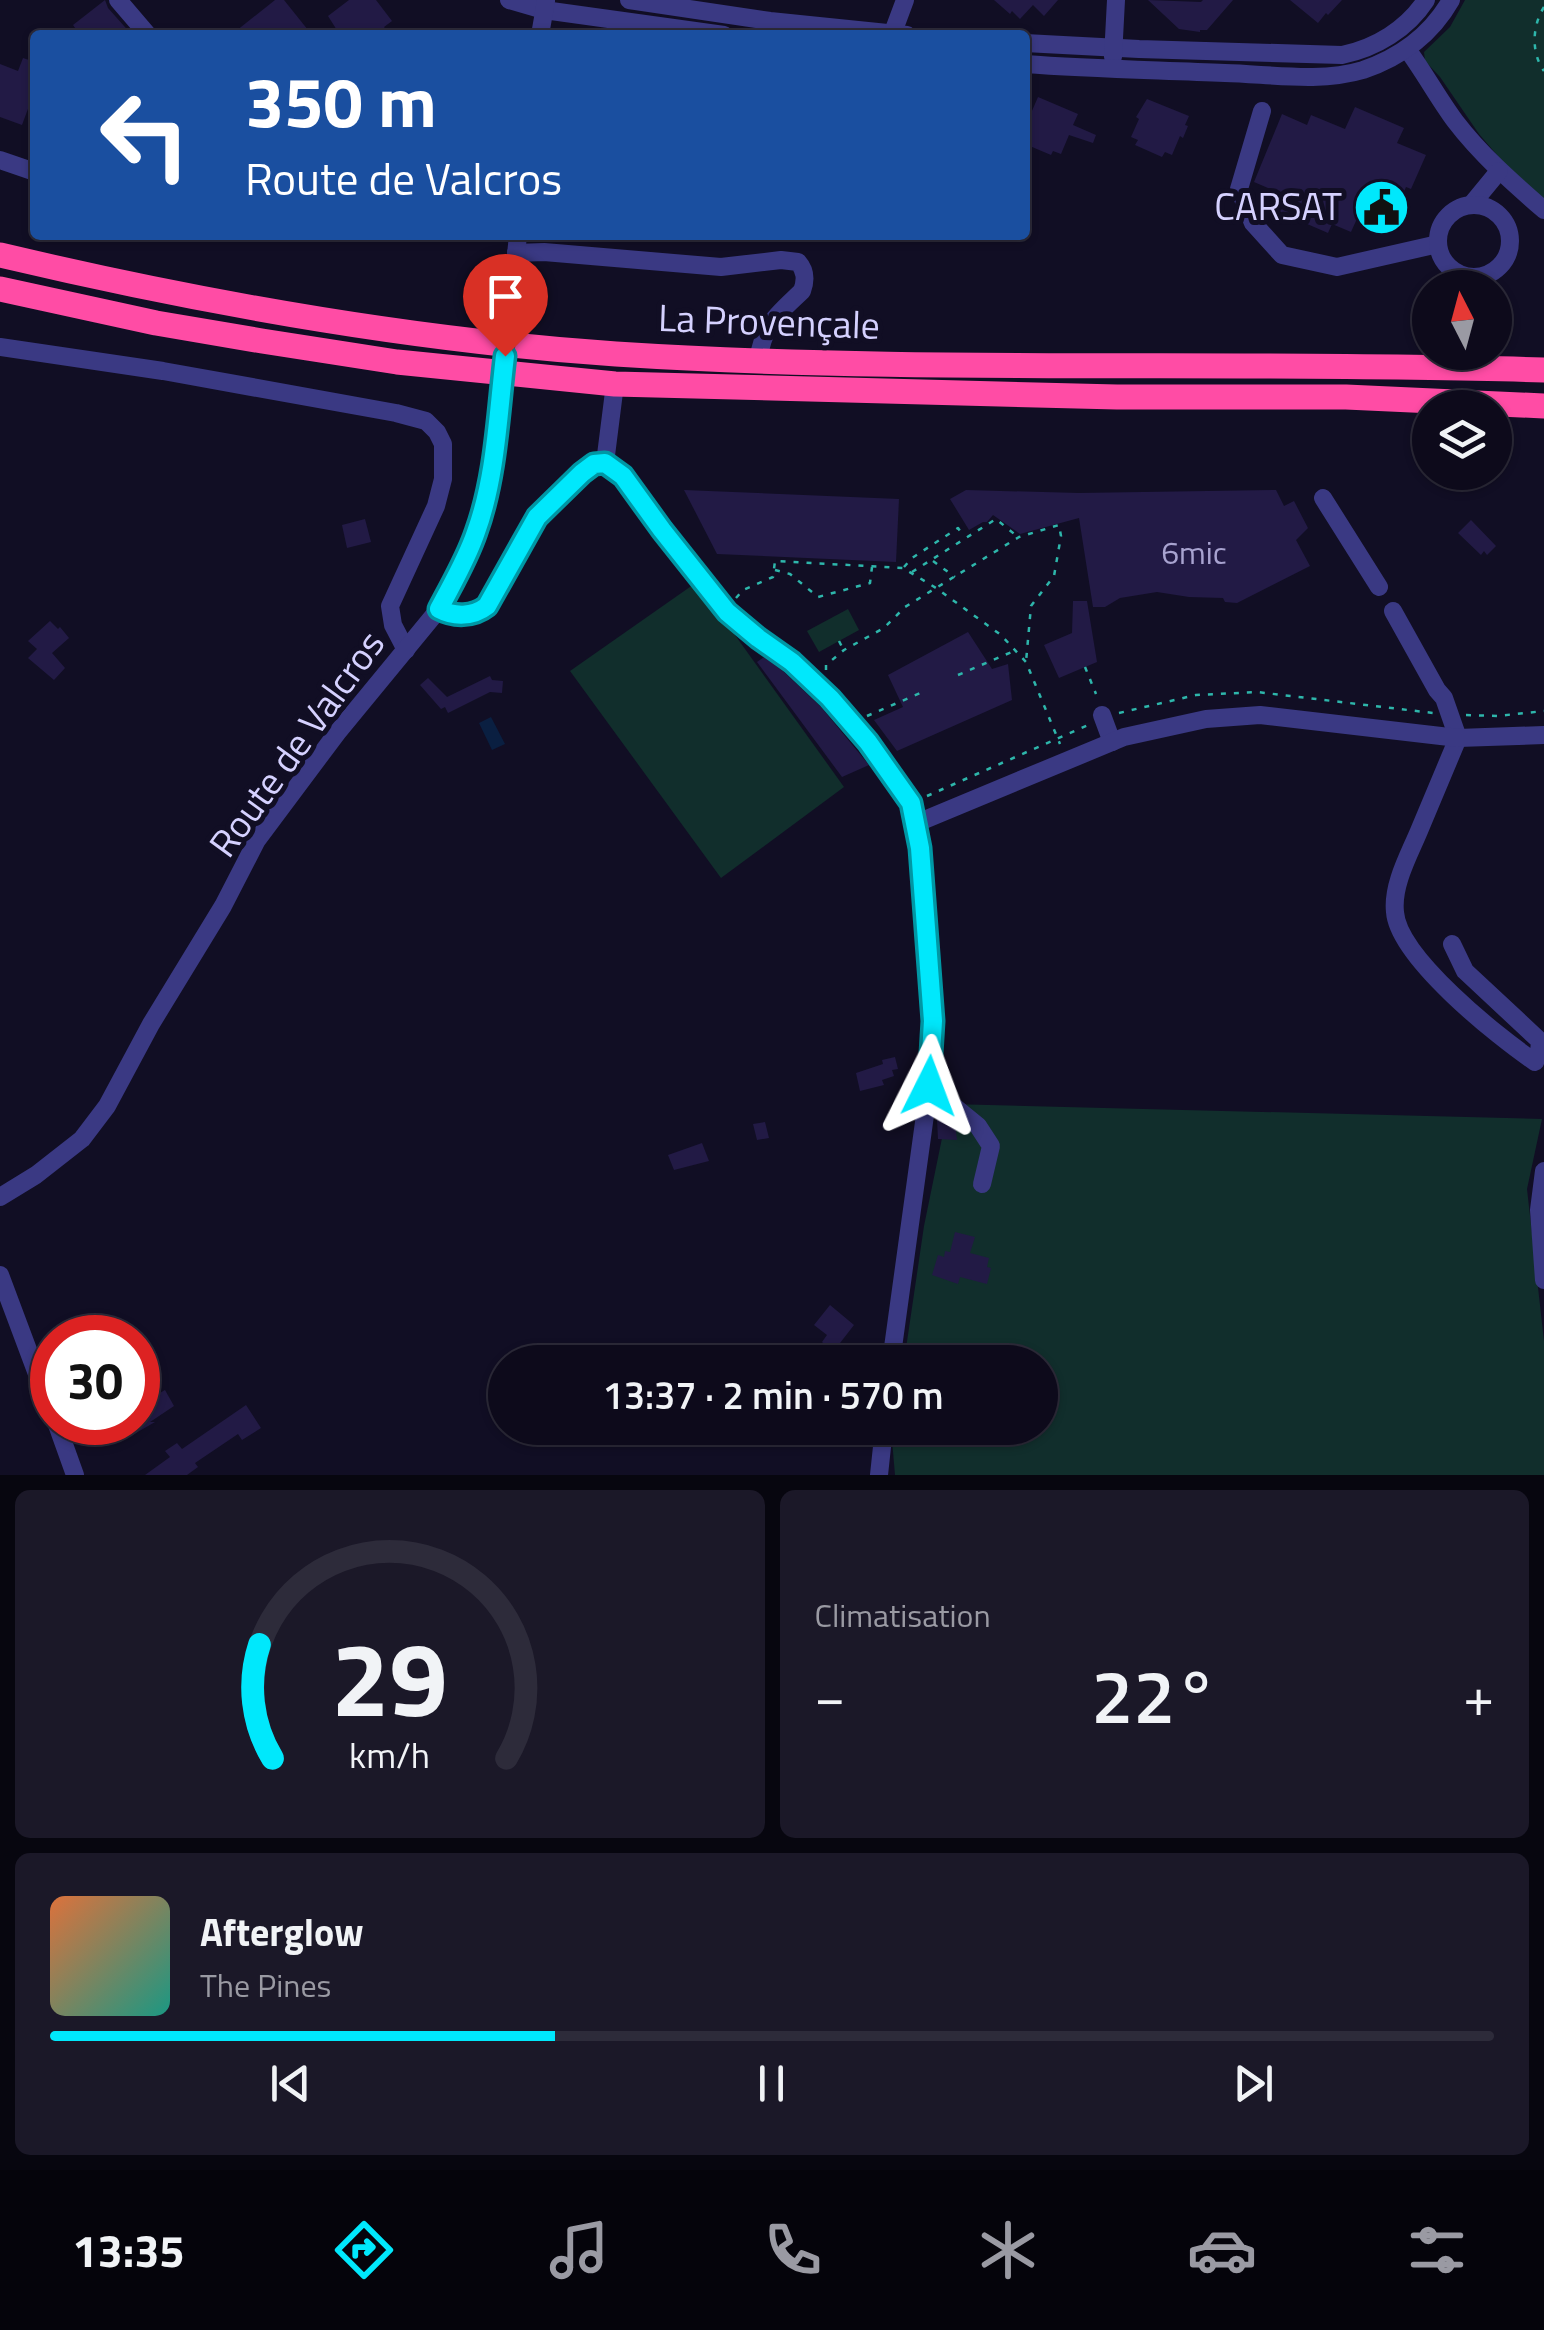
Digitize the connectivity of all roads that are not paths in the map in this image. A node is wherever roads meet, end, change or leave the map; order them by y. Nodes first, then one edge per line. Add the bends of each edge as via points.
1 (118, 0) edge
2 (508, 0) edge
3 (629, 0) edge
4 (905, 0) edge
5 (1116, 0) edge
6 (1426, 0) edge
7 (1451, 0) edge
8 (545, 5) edge
9 (144, 30) edge
10 (541, 30) edge
11 (694, 30) edge
12 (854, 30) edge
13 (894, 30) edge
14 (1030, 42) edge
15 (1113, 48) junction
16 (1407, 49) junction
17 (1030, 64) edge
18 (1112, 68) junction
19 (1262, 111) dead end
20 (0, 160) edge
21 (30, 170) edge
22 (1499, 171) junction
23 (1472, 205) junction
24 (1544, 210) edge
25 (517, 244) edge
26 (1438, 244) junction
27 (0, 255) edge
28 (0, 288) edge
29 (0, 347) edge
30 (1544, 353) edge
31 (758, 361) junction
32 (823, 363) junction
33 (1544, 370) edge
34 (615, 384) junction
35 (1544, 406) edge
36 (605, 463) junction
37 (1323, 498) dead end
38 (1379, 587) dead end
39 (439, 609) junction
40 (1393, 611) dead end
41 (406, 650) junction
42 (1102, 715) dead end
43 (1544, 735) edge
44 (1458, 738) junction
45 (1112, 742) junction
46 (916, 823) junction
47 (1452, 944) dead end
48 (929, 1086) junction
49 (1544, 1171) edge
50 (982, 1184) dead end
51 (0, 1197) edge
52 (0, 1275) edge
53 (1544, 1280) edge
54 (893, 1345) edge
55 (30, 1355) edge
56 (64, 1445) edge
57 (883, 1445) edge
58 (75, 1475) edge
59 (880, 1475) edge

1 - 9 street
2 - 8 street
3 - 12 street
4 - 13 street
5 - 15 street
6 - 15 street via 1396,32 1342,55
7 - 16 street via 1433,28
8 - 10 street
8 - 11 street
14 - 15 street
15 - 18 street
16 - 18 street via 1362,70 1324,76
16 - 22 street via 1454,120
17 - 18 street
19 - 26 street via 1239,189 1253,224 1282,256 1337,267
20 - 21 street
22 - 23 street
22 - 24 street
23 - 26 street via 1451,214
23 - 26 street via 1495,211 1509,230 1502,265 1469,277 1448,266
25 - 31 street via 721,267 798,262 805,284 766,329
25 - 39 street, Route de Valcros, bridge via 483,509
27 - 31 highway, La Provençale via 272,312 442,337
28 - 34 highway, La Provençale via 300,348
29 - 41 street via 426,421 443,444 443,479 390,606
30 - 32 highway
31 - 32 highway, La Provençale
32 - 33 highway, La Provençale
34 - 35 highway, La Provençale
34 - 36 street
36 - 39 street via 582,473 537,517 487,606 468,614
36 - 46 street via 623,476 727,612 830,698 868,742 891,786 911,803
37 - 38 street
39 - 41 street, Route de Valcros
40 - 44 street via 1444,698
41 - 51 street, Route de Valcros via 257,840 107,1106 82,1139
42 - 45 street
43 - 44 street
44 - 45 street via 1260,715 1183,722
44 - 47 street via 1407,861 1394,912 1414,953 1440,982 1535,1062 1540,1041 1466,971
45 - 46 street
46 - 48 street via 933,1021
48 - 50 street via 992,1146
48 - 54 street
49 - 53 street
52 - 55 street
56 - 58 street
57 - 59 street

